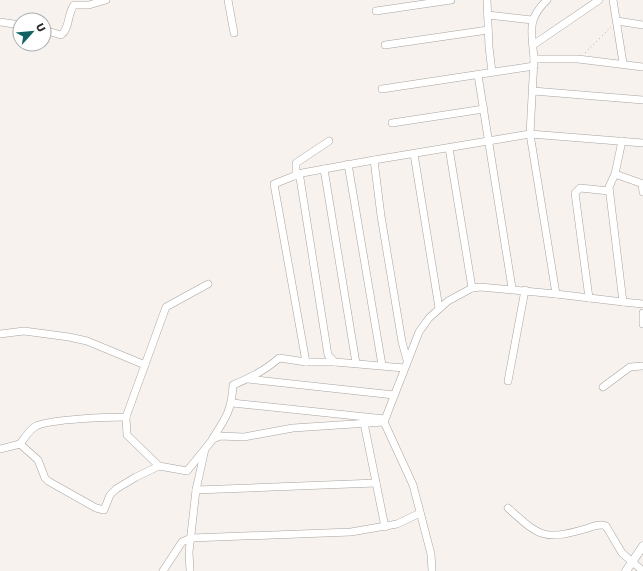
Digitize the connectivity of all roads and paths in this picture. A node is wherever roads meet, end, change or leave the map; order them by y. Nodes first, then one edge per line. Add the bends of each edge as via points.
1 (106, 0) edge
2 (228, 0) edge
3 (451, 0) edge
4 (487, 0) edge
5 (547, 0) edge
6 (599, 0) edge
7 (613, 0) edge
8 (376, 11) dead end
9 (488, 16) junction
10 (532, 20) junction
11 (617, 21) junction
12 (0, 22) edge
13 (12, 24) edge
14 (643, 25) edge
15 (488, 30) junction
16 (52, 32) edge
17 (234, 33) dead end
18 (385, 45) dead end
19 (533, 46) junction
20 (578, 59) junction
21 (534, 63) junction
22 (623, 64) junction
23 (643, 67) edge
24 (492, 72) junction
25 (478, 75) junction
26 (382, 89) dead end
27 (533, 91) junction
28 (643, 100) edge
29 (484, 109) junction
30 (392, 123) dead end
31 (530, 134) junction
32 (330, 141) dead end
33 (489, 141) junction
34 (622, 141) junction
35 (643, 143) edge
36 (449, 148) junction
37 (414, 154) junction
38 (374, 160) junction
39 (348, 164) junction
40 (324, 169) junction
41 (615, 174) junction
42 (298, 175) junction
43 (642, 184) edge
44 (609, 191) junction
45 (643, 192) edge
46 (208, 284) dead end
47 (472, 288) junction
48 (512, 288) junction
49 (525, 290) junction
50 (556, 294) junction
51 (589, 298) junction
52 (624, 302) junction
53 (643, 304) edge
54 (439, 308) junction
55 (643, 313) edge
56 (643, 324) edge
57 (0, 334) edge
58 (407, 360) junction
59 (306, 362) junction
60 (335, 362) junction
61 (356, 363) junction
62 (145, 365) junction
63 (382, 365) junction
64 (643, 366) edge
65 (404, 368) junction
66 (248, 379) junction
67 (508, 381) dead end
68 (603, 387) dead end
69 (394, 395) junction
70 (232, 403) junction
71 (126, 417) junction
72 (384, 421) junction
73 (364, 424) junction
74 (213, 439) junction
75 (20, 444) junction
76 (0, 449) edge
77 (205, 449) junction
78 (159, 466) junction
79 (376, 482) junction
80 (196, 490) junction
81 (508, 508) dead end
82 (420, 513) junction
83 (385, 527) junction
84 (191, 538) junction
85 (643, 546) edge
86 (631, 562) junction
87 (163, 571) edge
88 (190, 571) edge
89 (432, 571) edge
90 (626, 571) edge
91 (643, 571) edge

1 - 16 street via 89,5 74,5 65,31 61,35
2 - 17 street
3 - 8 street
4 - 9 street
5 - 10 street
6 - 19 street
7 - 11 street
9 - 10 street
9 - 15 street
10 - 19 street
11 - 14 street
11 - 20 path
11 - 22 street
12 - 13 street
15 - 18 street
15 - 24 street
19 - 21 street
20 - 21 street
20 - 22 street
21 - 24 street
21 - 27 street
22 - 23 street
24 - 25 street
25 - 26 street
25 - 29 street
27 - 28 street
27 - 31 street
29 - 30 street
29 - 33 street
31 - 33 street
31 - 34 street
31 - 50 street
32 - 42 street via 296,163
33 - 36 street
33 - 48 street
34 - 35 street
34 - 41 street
36 - 37 street
36 - 47 street
37 - 38 street
37 - 54 street
38 - 39 street
38 - 58 street via 381,216
39 - 40 street
39 - 63 street
40 - 42 street
40 - 61 street
41 - 43 street
41 - 44 street
42 - 59 street via 274,184
42 - 60 street via 328,355
43 - 45 street
44 - 51 street via 580,188 575,193
44 - 52 street
46 - 62 street via 166,307
47 - 48 street
47 - 54 street
48 - 49 street
49 - 50 street
49 - 67 street
50 - 51 street
51 - 52 street
52 - 53 street
54 - 58 street via 419,332
55 - 56 street
57 - 62 street via 24,331 69,337 87,341
58 - 65 street
59 - 60 street
59 - 66 street via 279,358
60 - 61 street
61 - 63 street
62 - 71 street
63 - 65 street
64 - 68 street via 630,367
65 - 69 street
66 - 69 street
66 - 70 street via 233,385
69 - 72 street
70 - 72 street
70 - 74 street via 228,416
71 - 75 street via 66,420 43,424 34,427
71 - 78 street via 127,435
72 - 73 street
72 - 82 street via 413,485
73 - 74 street via 293,428 244,437 220,436
73 - 79 street
74 - 77 street
75 - 76 street
75 - 78 street via 38,460 45,478 102,510 106,509 110,495 116,489
77 - 78 street via 187,471
77 - 80 street
79 - 80 street via 360,485 309,484
79 - 83 street
80 - 84 street
81 - 86 street via 543,535 556,536 594,526 606,526 622,553
82 - 83 street
82 - 89 street via 431,554
83 - 84 street via 351,532
84 - 87 street via 182,542
84 - 88 street
85 - 86 street
86 - 90 street
86 - 91 street

